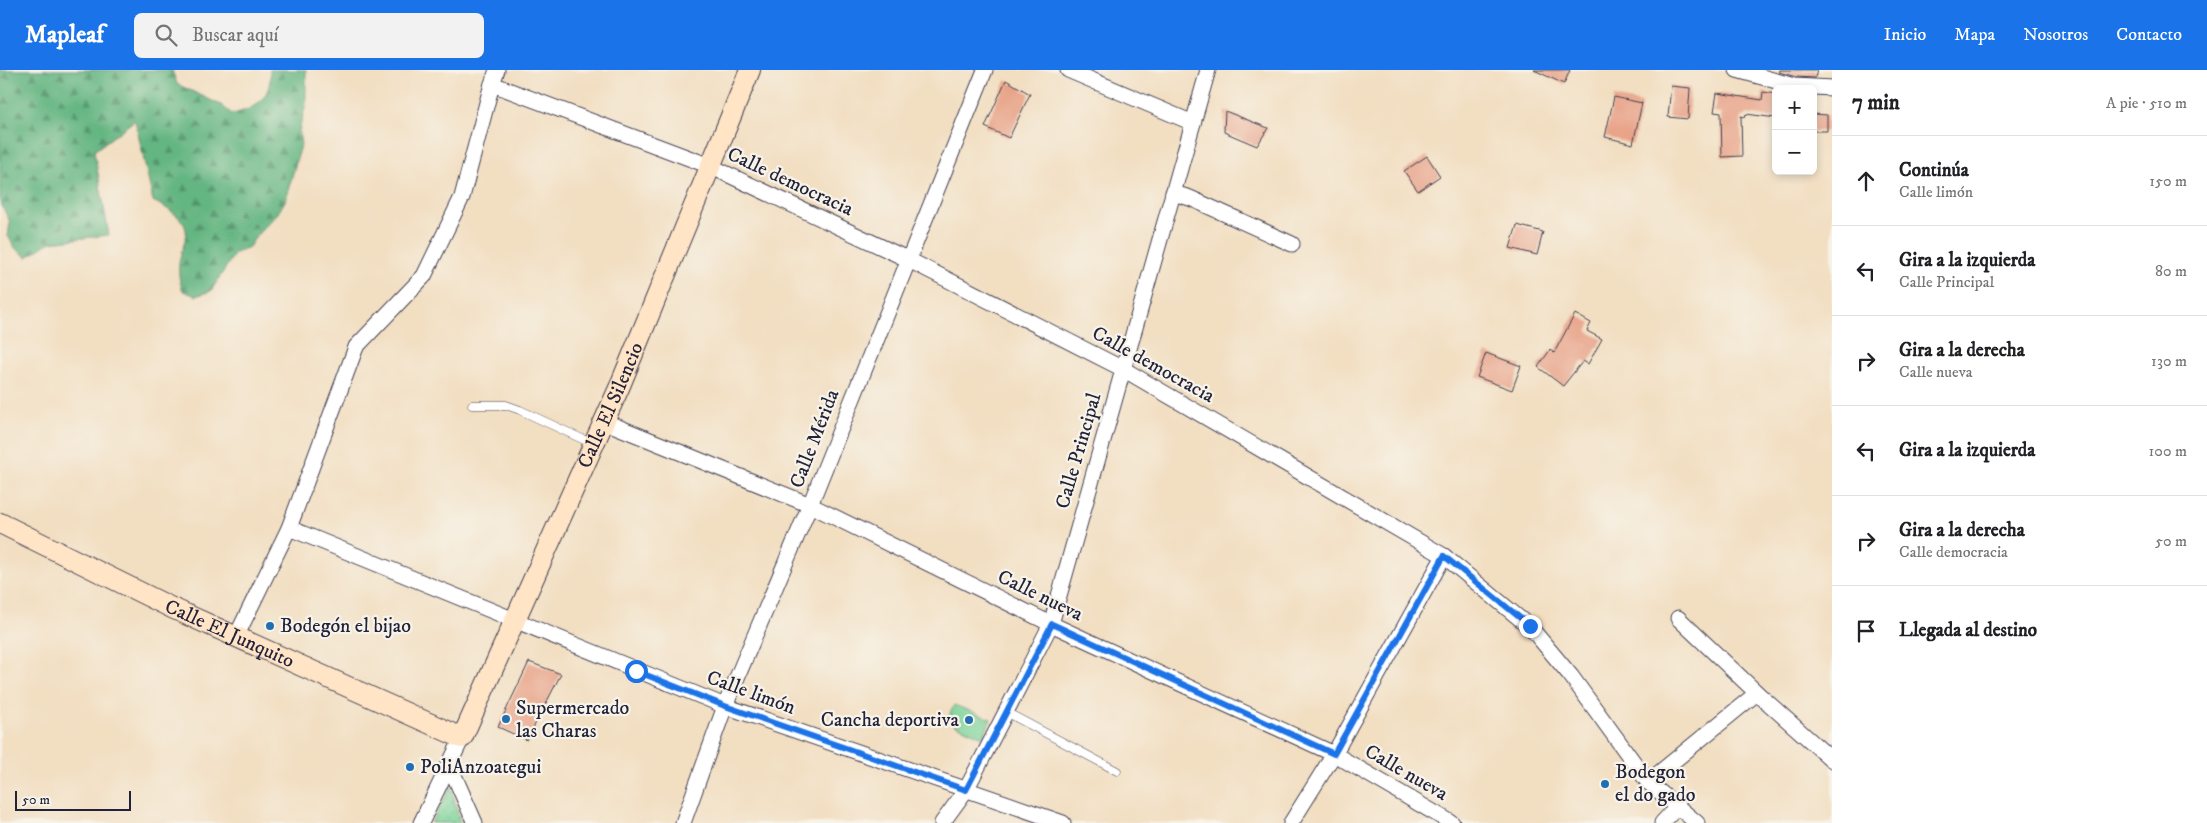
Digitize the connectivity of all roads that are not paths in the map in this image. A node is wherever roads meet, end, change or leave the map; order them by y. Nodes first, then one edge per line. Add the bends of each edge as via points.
1 (750, 70) edge
2 (984, 70) edge
3 (1068, 70) edge
4 (1208, 70) edge
5 (1737, 70) edge
6 (1756, 73) edge
7 (495, 77) edge
8 (1832, 88) edge
9 (1193, 124) junction
10 (710, 166) junction
11 (1173, 193) junction
12 (1292, 244) dead end
13 (907, 259) junction
14 (1123, 369) junction
15 (472, 406) dead end
16 (603, 421) junction
17 (592, 444) junction
18 (810, 505) junction
19 (0, 523) edge
20 (289, 528) junction
21 (1444, 556) junction
22 (1678, 618) dead end
23 (513, 621) junction
24 (1052, 624) junction
25 (236, 637) junction
26 (1757, 693) junction
27 (725, 706) junction
28 (1006, 712) junction
29 (462, 738) junction
30 (1334, 754) junction
31 (1832, 760) edge
32 (449, 764) junction
33 (1117, 771) dead end
34 (1648, 782) junction
35 (966, 790) junction
36 (1678, 806) junction
37 (420, 823) edge
38 (475, 823) edge
39 (683, 823) edge
40 (942, 823) edge
41 (1063, 823) edge
42 (1291, 823) edge
43 (1452, 823) edge
44 (1662, 823) edge
45 (1697, 823) edge

1 - 10 street, Calle El Silencio
2 - 13 street, Calle Mérida
3 - 9 street
4 - 9 street, Calle Principal
5 - 6 street
6 - 8 street via 1794,86
7 - 10 street, Calle democracia
7 - 20 street via 462,197 424,276 356,347
9 - 11 street, Calle Principal
10 - 13 street, Calle democracia
10 - 16 street, Calle El Silencio
11 - 12 street
11 - 14 street, Calle Principal
13 - 14 street, Calle democracia
13 - 18 street, Calle Mérida
14 - 21 street, Calle democracia
14 - 24 street, Calle Principal
15 - 17 lane via 506,406 520,410
16 - 17 street, Calle El Silencio
16 - 18 street, Calle nueva
17 - 23 street, Calle El Silencio
18 - 24 street, Calle nueva
18 - 27 street, Calle Mérida
19 - 25 street, Calle El Junquito
20 - 23 street, Calle limón
20 - 25 street
21 - 30 street
21 - 34 street, Calle democracia via 1530,626 1571,676
22 - 26 street
23 - 27 street, Calle limón
23 - 29 street, Calle El Silencio
24 - 28 street, Calle Principal
24 - 30 street, Calle nueva
25 - 29 street, Calle El Junquito
26 - 31 street
26 - 34 street
27 - 35 street, Calle limón
27 - 39 street, Calle Mérida
28 - 33 lane
28 - 35 street, Calle Principal
29 - 32 street
30 - 42 street
30 - 43 street, Calle nueva
32 - 37 street
32 - 38 street
34 - 36 street, Calle democracia
35 - 40 street, Calle Principal
35 - 41 street, Calle limón
36 - 44 street
36 - 45 street, Calle democracia

